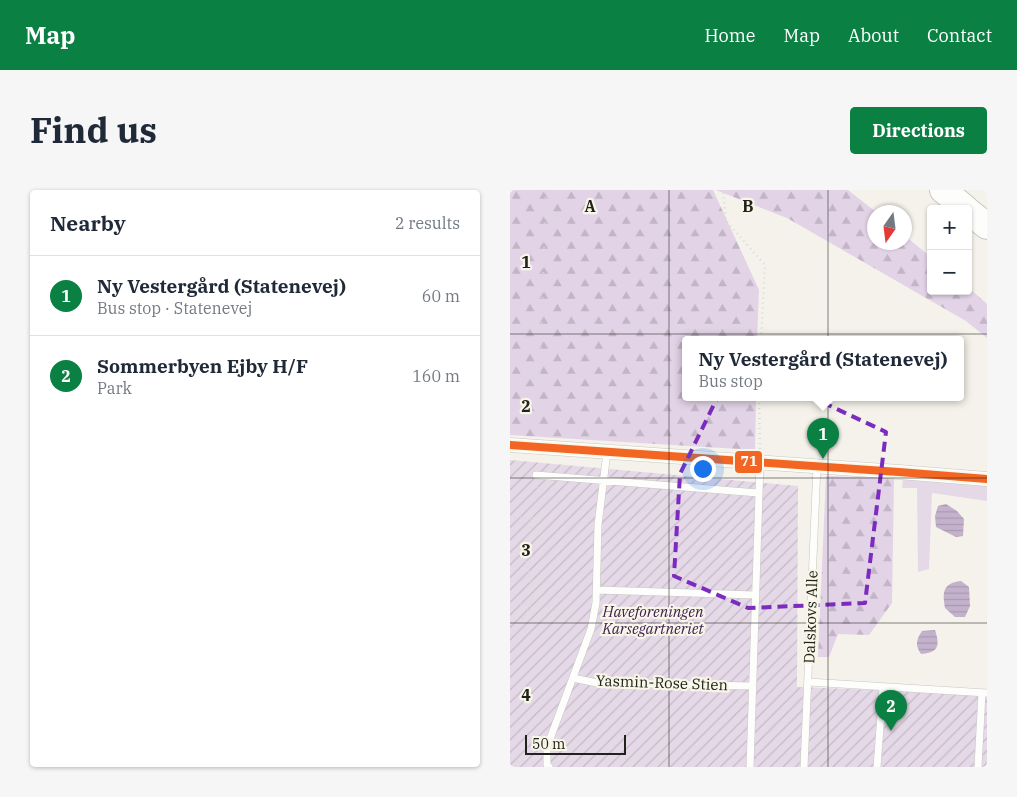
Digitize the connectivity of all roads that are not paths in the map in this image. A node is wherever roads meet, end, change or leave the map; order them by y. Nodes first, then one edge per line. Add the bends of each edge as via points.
1 (943, 190) edge
2 (961, 205) edge
3 (972, 214) edge
4 (987, 226) edge
5 (510, 445) edge
6 (607, 452) junction
7 (760, 463) junction
8 (817, 466) junction
9 (536, 475) road end
10 (987, 479) edge
11 (604, 481) junction
12 (758, 493) junction
13 (597, 590) junction
14 (755, 594) junction
15 (573, 678) junction
16 (808, 682) junction
17 (752, 686) junction
18 (883, 688) junction
19 (984, 693) edge
20 (548, 767) edge
21 (750, 767) edge
22 (804, 767) edge
23 (877, 767) edge
24 (978, 767) edge

1 - 2 highway
3 - 4 highway
5 - 6 street
6 - 7 street
6 - 11 lane, Yasmin-Rose Stien
7 - 8 street
7 - 12 lane
8 - 10 street
8 - 16 lane, Dalskovs Alle
9 - 11 lane
11 - 12 lane
11 - 13 lane, Yasmin-Rose Stien via 598,526
12 - 14 lane
13 - 14 lane
13 - 15 lane, Yasmin-Rose Stien via 591,629
14 - 17 lane
15 - 17 lane, Yasmin-Rose Stien via 597,683
15 - 20 lane, Yasmin-Rose Stien via 547,747
16 - 18 lane
16 - 22 lane, Dalskovs Alle
17 - 21 lane
18 - 19 lane
18 - 23 lane
19 - 24 lane

